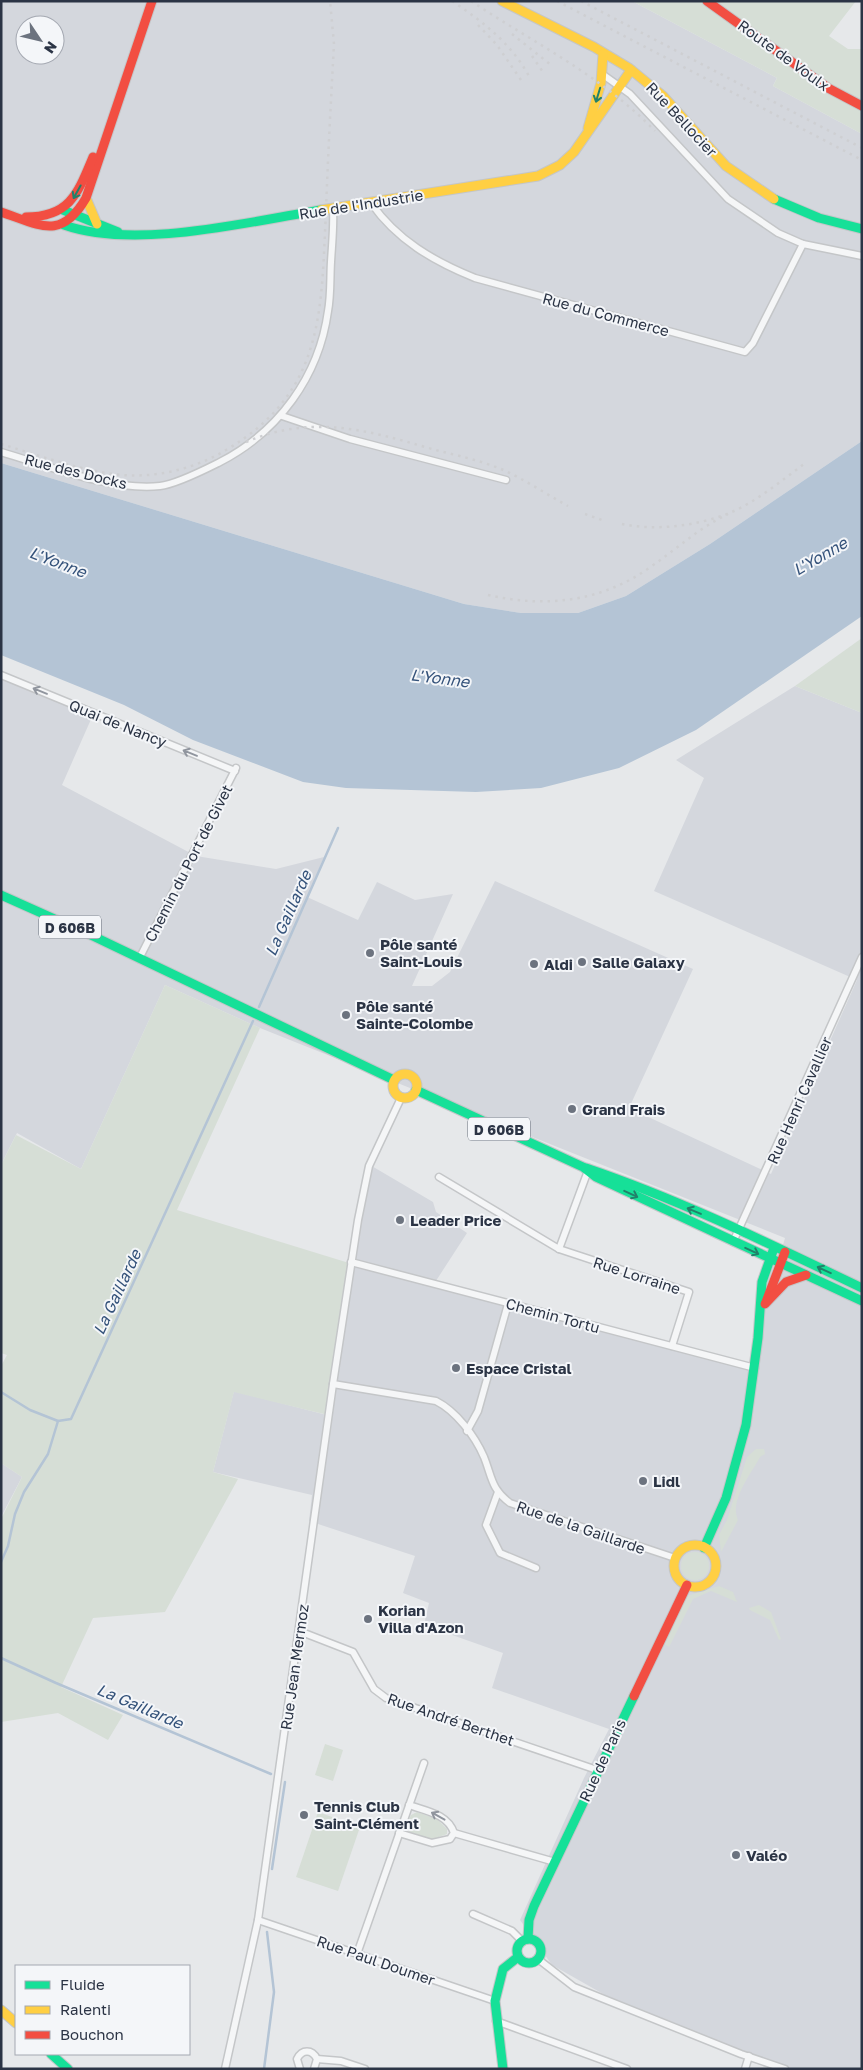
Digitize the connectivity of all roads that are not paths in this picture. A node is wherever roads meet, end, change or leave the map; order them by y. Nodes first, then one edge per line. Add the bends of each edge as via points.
1 (152, 1) edge
2 (502, 1) edge
3 (707, 1) edge
4 (603, 54) junction
5 (631, 70) junction
6 (602, 74) junction
7 (619, 86) junction
8 (118, 99) junction
9 (862, 106) edge
10 (585, 135) junction
11 (86, 198) junction
12 (371, 203) junction
13 (333, 209) junction
14 (64, 210) junction
15 (1, 212) edge
16 (15, 216) junction
17 (70, 220) junction
18 (97, 224) junction
19 (862, 229) edge
20 (120, 233) junction
21 (803, 244) junction
22 (862, 256) edge
23 (282, 416) junction
24 (1, 452) edge
25 (506, 480) dead end
26 (1, 674) edge
27 (236, 769) joint
28 (1, 895) edge
29 (862, 958) edge
30 (139, 959) junction
31 (394, 1080) junction
32 (416, 1090) junction
33 (401, 1098) junction
34 (587, 1169) junction
35 (438, 1177) dead end
36 (739, 1230) junction
37 (733, 1242) junction
38 (774, 1248) junction
39 (559, 1249) junction
40 (785, 1252) junction
41 (770, 1259) junction
42 (351, 1262) junction
43 (781, 1264) junction
44 (806, 1275) junction
45 (862, 1288) edge
46 (862, 1301) edge
47 (508, 1304) junction
48 (765, 1304) junction
49 (758, 1318) junction
50 (672, 1346) junction
51 (754, 1368) junction
52 (333, 1384) junction
53 (467, 1431) junction
54 (498, 1492) junction
55 (704, 1548) junction
56 (676, 1558) junction
57 (536, 1568) dead end
58 (687, 1586) junction
59 (299, 1631) junction
60 (424, 1763) dead end
61 (597, 1770) junction
62 (409, 1805) junction
63 (399, 1833) junction
64 (454, 1833) junction
65 (555, 1862) junction
66 (473, 1914) dead end
67 (258, 1920) junction
68 (525, 1940) junction
69 (357, 1954) junction
70 (518, 1957) junction
71 (538, 1959) junction
72 (495, 2000) junction
73 (1, 2010) edge
74 (496, 2021) junction
75 (15, 2022) edge
76 (52, 2055) edge
77 (750, 2056) junction
78 (317, 2059) junction
79 (68, 2069) edge
80 (225, 2069) edge
81 (300, 2069) edge
82 (314, 2069) edge
83 (365, 2069) edge
84 (503, 2069) edge
85 (627, 2069) edge
86 (745, 2069) edge
87 (785, 2069) edge

1 - 8 main road
2 - 4 main road, Rue Bellocier
3 - 9 main road, Route de Voulx via 828,88
4 - 5 main road, Rue Bellocier
4 - 6 main road
5 - 7 main road, Rue de l'Industrie
5 - 19 main road, Rue Bellocier via 650,85 727,166 763,196 808,216
6 - 7 street
6 -> 10 main road
7 - 10 main road, Rue de l'Industrie
7 - 21 street via 728,199 778,233
8 - 11 main road
8 -> 14 main road via 79,190
10 - 12 main road, Rue de l'Industrie via 568,159 538,176
11 - 17 main road
11 - 18 main road
12 - 13 main road, Rue de l'Industrie
12 - 21 street, Rue du Commerce via 392,229 444,266 480,279 745,352 753,343
13 - 20 main road, Rue de l'Industrie via 184,232
13 - 23 street, Rue des Docks via 329,299 324,331 304,383
14 - 16 main road via 37,218
14 - 17 main road
15 - 16 main road
16 - 17 main road via 40,226
17 - 18 main road
17 - 20 main road, Rue de l'Industrie via 75,229 103,235
18 - 20 main road
21 - 22 street
23 - 24 street, Rue des Docks via 257,438 225,459 162,486 132,486 82,476
23 - 25 street via 350,439
27 -> 26 street, Quai de Nancy
27 - 30 street, Chemin du Port de Givet
28 - 30 main road, D 606B
29 - 36 street, Rue Henri Cavallier
30 - 31 main road, D 606B
31 - 32 main road via 408,1075 416,1082
31 - 33 main road via 393,1090
32 - 33 main road via 408,1098
32 - 34 main road, D 606B
33 - 42 street, Rue Jean Mermoz via 369,1166
36 -> 34 main road, D 606B via 619,1178
34 -> 37 main road, D 606B
34 - 39 street
35 - 39 street, Rue Lorraine
36 - 37 street, Rue Henri Cavallier
36 - 38 main road, D 606B
37 -> 41 main road, D 606B
38 - 40 main road, D 606B
38 - 41 main road
39 - 50 street, Rue Lorraine via 689,1292
40 - 43 main road
45 -> 40 main road, D 606B
41 - 43 main road, D 606B
41 - 49 main road via 762,1282
42 - 47 street, Chemin Tortu
42 - 52 street, Rue Jean Mermoz
43 - 44 main road, D 606B
43 - 48 main road
44 - 46 main road, D 606B
44 - 48 main road via 786,1282
47 - 50 street, Chemin Tortu
47 - 53 street via 478,1411
48 - 49 main road
49 - 51 main road
50 - 51 street, Chemin Tortu
51 - 55 main road via 746,1425 726,1498
52 - 53 street, Rue de la Gaillarde via 436,1401 448,1408
52 - 59 street, Rue Jean Mermoz
53 - 54 street, Rue de la Gaillarde via 480,1448
54 - 56 street, Rue de la Gaillarde via 516,1505
54 - 57 street via 486,1525 500,1553
55 - 56 main road via 684,1548
55 - 58 main road via 713,1556 714,1574 706,1584
56 - 58 main road via 674,1571
58 - 61 main road, Rue de Paris
59 - 61 street, Rue André Berthet via 354,1652 374,1689 386,1698
59 - 67 street, Rue Jean Mermoz
60 - 62 street
61 - 65 main road, Rue de Paris
62 - 63 street
64 -> 62 street via 452,1826 440,1816
63 - 64 street via 432,1842 450,1839
63 - 69 street
64 - 65 street
65 - 68 main road, Rue de Paris via 529,1920
66 - 68 street
67 - 69 street, Rue Paul Doumer
67 - 80 street, Rue Jean Mermoz
68 - 70 main road via 517,1950
68 - 71 main road via 539,1944 541,1952
69 - 72 street, Rue Paul Doumer
70 - 71 main road via 528,1963
70 - 72 main road via 503,1969
71 - 77 street via 574,1987
72 - 74 main road
73 - 75 main road
74 - 84 main road
74 - 85 street
76 - 79 main road
77 - 86 street
77 - 87 street
78 - 81 street via 310,2052 301,2053 297,2062
78 - 82 street
78 - 83 street via 341,2061

